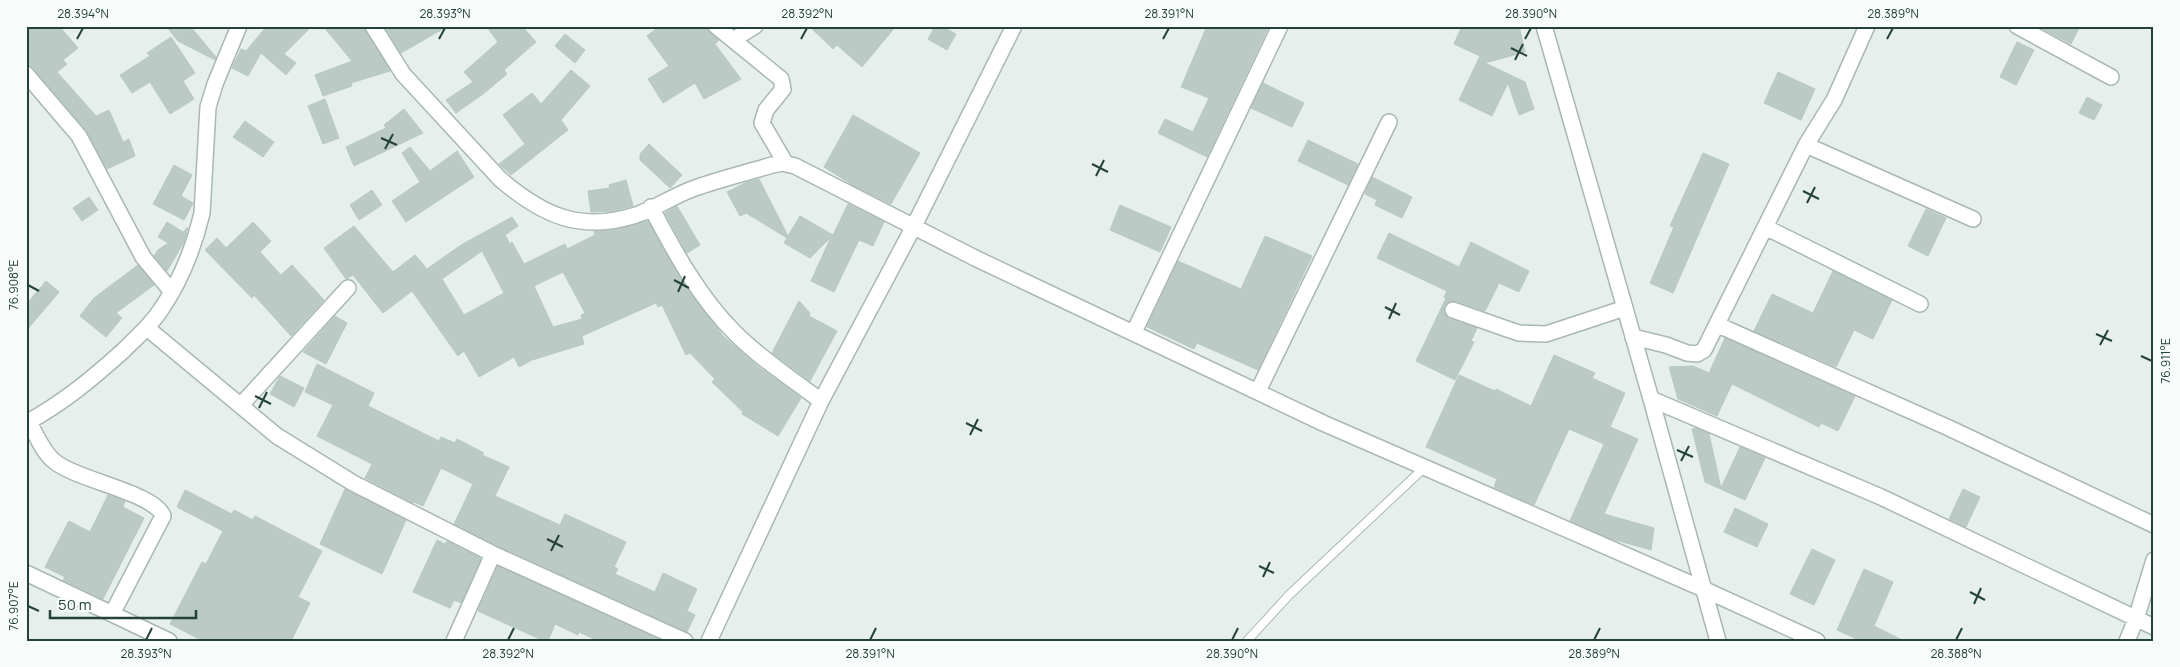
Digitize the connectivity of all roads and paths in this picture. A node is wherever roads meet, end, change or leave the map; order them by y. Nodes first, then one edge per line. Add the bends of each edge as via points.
1 (238, 26) edge
2 (373, 26) edge
3 (716, 26) edge
4 (756, 26) edge
5 (1014, 26) edge
6 (1280, 26) edge
7 (1544, 26) edge
8 (1867, 26) edge
9 (2026, 29) edge
10 (733, 40) junction
11 (26, 74) edge
12 (2111, 77) dead end
13 (1389, 122) dead end
14 (1806, 145) junction
15 (786, 164) junction
16 (651, 207) junction
17 (1973, 219) dead end
18 (914, 226) junction
19 (1765, 227) junction
20 (348, 288) dead end
21 (172, 292) junction
22 (1920, 304) dead end
23 (1625, 308) junction
24 (1453, 310) dead end
25 (1718, 325) junction
26 (147, 328) junction
27 (1134, 332) junction
28 (1634, 337) junction
29 (1258, 391) junction
30 (1651, 399) junction
31 (820, 401) junction
32 (241, 405) junction
33 (28, 423) edge
34 (1425, 467) junction
35 (2154, 525) edge
36 (493, 554) junction
37 (2154, 560) edge
38 (26, 573) edge
39 (1702, 588) junction
40 (112, 614) junction
41 (2136, 619) junction
42 (2154, 627) edge
43 (169, 641) edge
44 (454, 641) edge
45 (685, 641) edge
46 (709, 641) edge
47 (1247, 641) edge
48 (1718, 641) edge
49 (1817, 641) edge
50 (2127, 641) edge

1 - 21 street via 208,107 202,212 198,229
2 - 16 street via 403,74 517,194 554,215 582,223 636,214
3 - 10 street
4 - 10 street
5 - 18 street
6 - 27 street
7 - 23 street
8 - 14 street via 1834,100
9 - 12 street
10 - 15 street via 781,79 783,89 766,110 762,123
11 - 21 street via 79,136 143,257
13 - 29 street
14 - 17 street
14 - 19 street
15 - 16 street via 772,165 695,188
15 - 18 street via 807,171
16 - 31 street via 682,263 722,319 736,335
18 - 27 street
18 - 31 street
19 - 22 street
19 - 25 street
20 - 32 street
21 - 26 street
23 - 24 street via 1546,334 1507,329
23 - 28 street
25 - 28 street via 1704,350 1697,354
25 - 35 street via 1949,428
26 - 32 street
26 - 33 street via 84,386
27 - 29 street
28 - 30 street
29 - 34 street
30 - 39 street
30 - 41 street via 1881,497
31 - 46 street
32 - 36 street via 277,436 353,483
33 - 40 street via 47,454 60,466 153,505 164,516
34 - 39 street
34 - 47 lane via 1289,595
36 - 44 street
36 - 45 street
37 - 41 street
38 - 40 street
39 - 48 street
39 - 49 street
40 - 43 street
41 - 42 street
41 - 50 street

